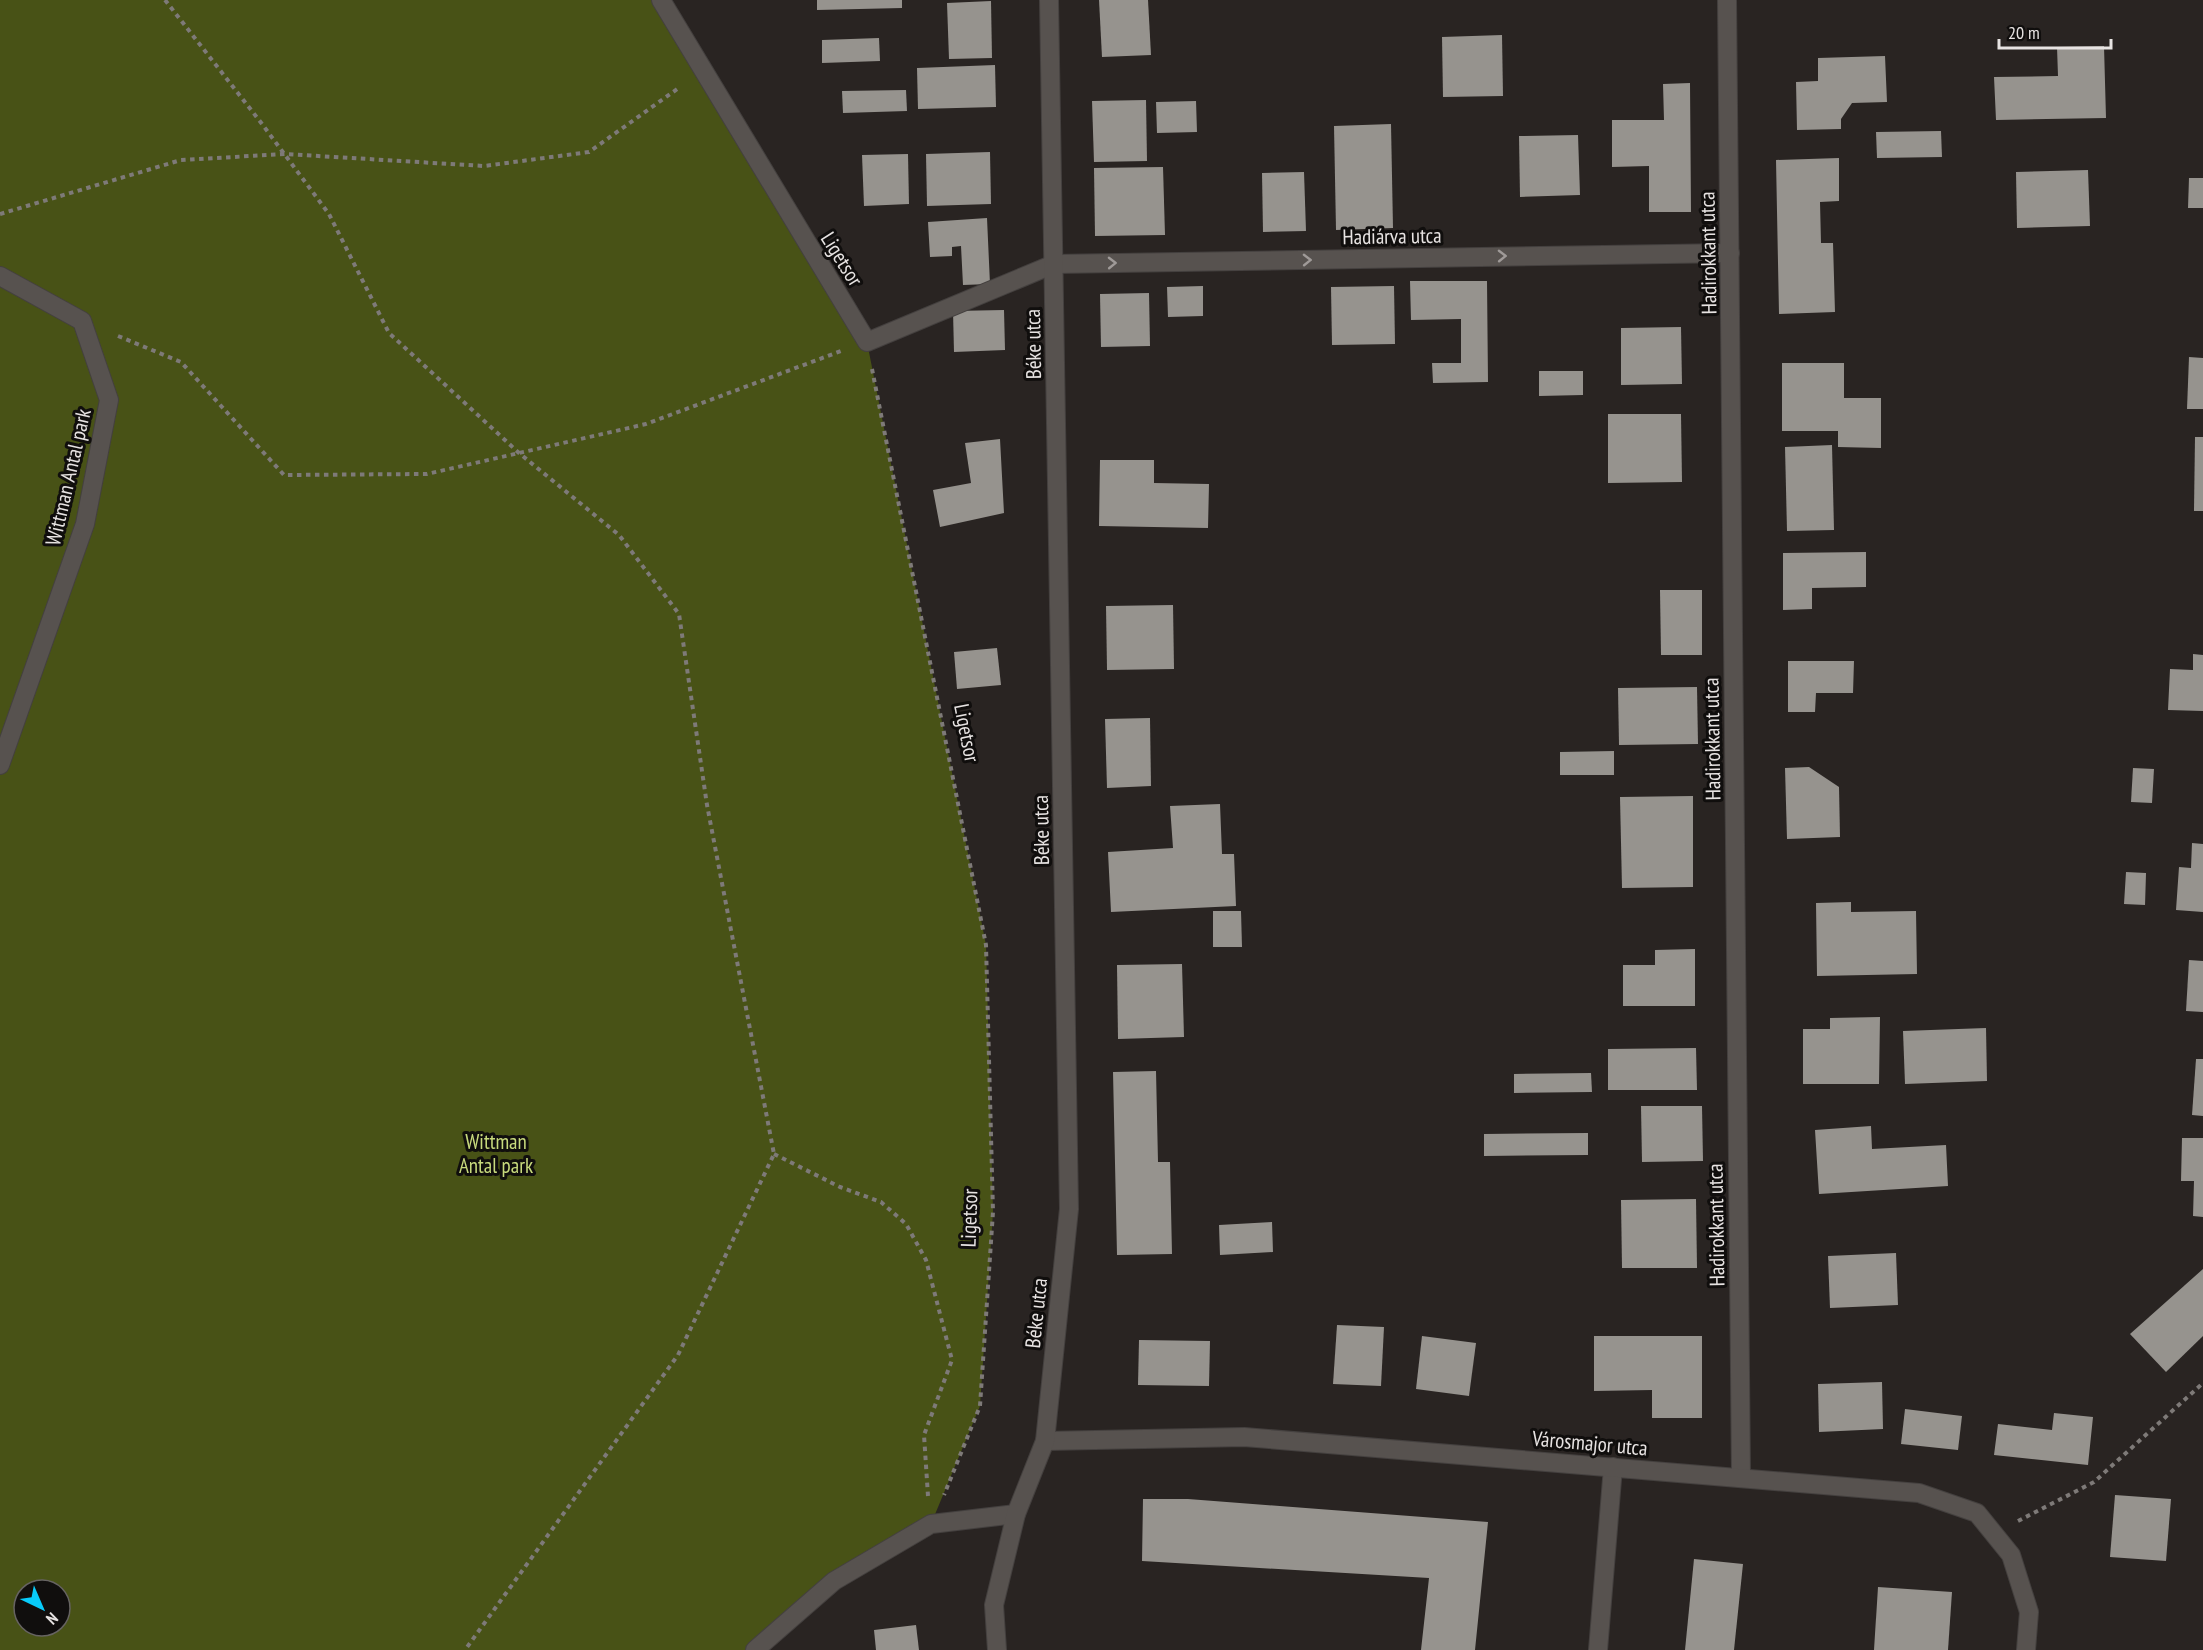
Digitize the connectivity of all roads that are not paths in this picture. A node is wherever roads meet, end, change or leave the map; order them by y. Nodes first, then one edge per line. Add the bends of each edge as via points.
1 (661, 0) edge
2 (1049, 0) edge
3 (1727, 0) edge
4 (1730, 253) junction
5 (1054, 264) junction
6 (0, 276) edge
7 (0, 765) edge
8 (1045, 1441) junction
9 (1613, 1467) junction
10 (1741, 1478) junction
11 (1016, 1514) junction
12 (755, 1650) edge
13 (997, 1650) edge
14 (1598, 1650) edge
15 (2026, 1650) edge

1 - 5 street, Ligetsor via 867,342
2 - 5 street, Béke utca
3 - 4 street, Hadirokkant utca
5 -> 4 street, Hadiárva utca
4 - 10 street, Hadirokkant utca
5 - 8 street, Béke utca via 1069,1209
6 - 7 street, Wittman Antal park via 82,321 109,400 85,524
8 - 9 street, Városmajor utca via 1244,1437
8 - 11 street, Béke utca
9 - 10 street, Városmajor utca
9 - 14 street
10 - 15 street, Városmajor utca via 1919,1493 1977,1513 2011,1555 2029,1612
11 - 12 street via 931,1524 834,1581
11 - 13 street, Béke utca via 994,1605

